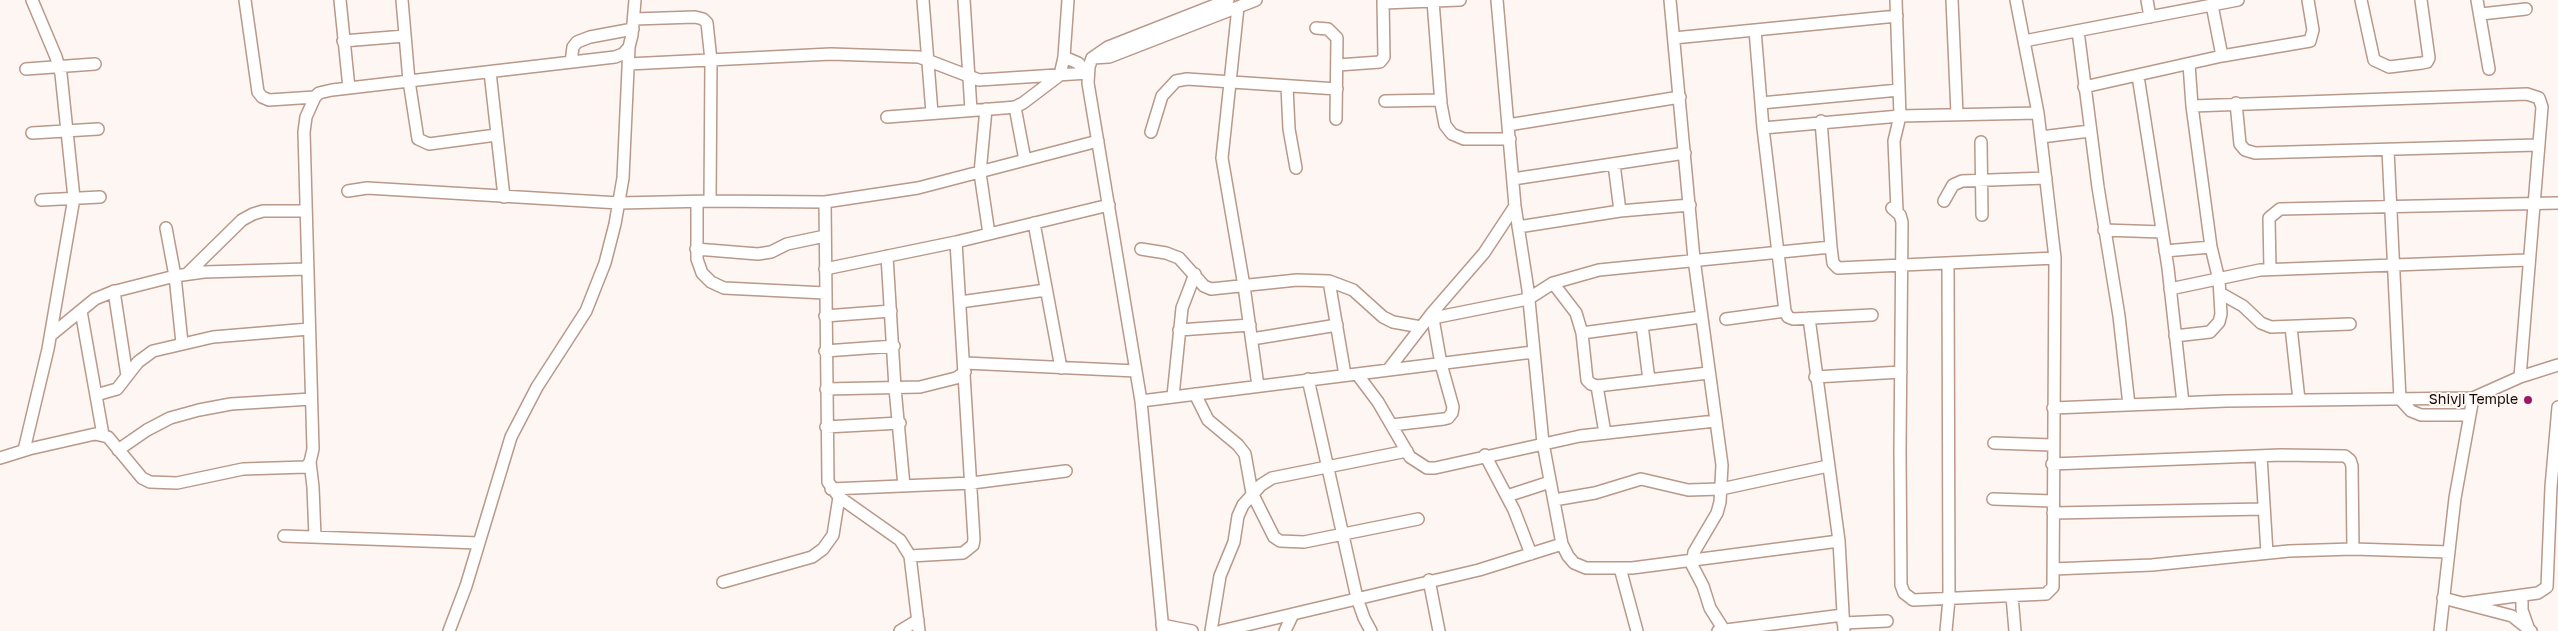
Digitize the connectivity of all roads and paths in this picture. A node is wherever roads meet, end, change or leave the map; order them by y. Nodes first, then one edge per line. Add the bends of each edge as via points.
1 (32, 0) edge
2 (245, 0) edge
3 (340, 0) edge
4 (402, 0) edge
5 (635, 0) edge
6 (923, 0) edge
7 (964, 0) edge
8 (1068, 0) edge
9 (1256, 0) edge
10 (1460, 0) edge
11 (1496, 0) edge
12 (1670, 0) edge
13 (1896, 0) edge
14 (1952, 0) edge
15 (2016, 0) edge
16 (2147, 0) edge
17 (2238, 0) edge
18 (2308, 0) edge
19 (2361, 0) edge
20 (2420, 0) edge
21 (2477, 0) edge
22 (1433, 1) junction
23 (1383, 2) edge
24 (1233, 4) edge
25 (2212, 5) junction
26 (2526, 9) dead end
27 (2480, 14) junction
28 (1897, 16) junction
29 (2150, 17) junction
30 (633, 24) junction
31 (1316, 28) dead end
32 (1755, 30) junction
33 (2078, 31) junction
34 (405, 36) junction
35 (1674, 38) junction
36 (343, 41) junction
37 (2024, 41) junction
38 (629, 47) junction
39 (2222, 56) junction
40 (1064, 57) junction
41 (711, 60) junction
42 (928, 60) junction
43 (571, 62) junction
44 (95, 64) dead end
45 (628, 64) junction
46 (2189, 64) junction
47 (1338, 65) junction
48 (59, 66) junction
49 (26, 69) dead end
50 (2489, 69) dead end
51 (490, 72) junction
52 (1088, 73) junction
53 (1060, 76) junction
54 (2138, 76) junction
55 (969, 77) junction
56 (409, 81) junction
57 (1231, 83) junction
58 (1287, 86) junction
59 (2084, 87) junction
60 (349, 88) junction
61 (1337, 89) junction
62 (1899, 90) junction
63 (315, 98) junction
64 (1680, 98) junction
65 (1440, 100) junction
66 (1385, 101) dead end
67 (1761, 103) junction
68 (2236, 103) junction
69 (2192, 106) junction
70 (1015, 107) junction
71 (986, 109) junction
72 (970, 110) junction
73 (2038, 112) junction
74 (932, 113) junction
75 (1956, 114) junction
76 (1900, 116) junction
77 (887, 117) dead end
78 (1336, 119) dead end
79 (1821, 121) junction
80 (1508, 125) junction
81 (1763, 128) junction
82 (98, 130) dead end
83 (2090, 131) junction
84 (67, 132) junction
85 (1151, 132) dead end
86 (32, 133) dead end
87 (496, 135) junction
88 (2041, 137) junction
89 (1510, 139) junction
90 (1098, 141) junction
91 (1981, 142) dead end
92 (2538, 145) junction
93 (2388, 150) junction
94 (1685, 153) junction
95 (1025, 160) junction
96 (1614, 164) junction
97 (1296, 168) dead end
98 (980, 173) junction
99 (2046, 178) junction
100 (1513, 179) junction
101 (1982, 180) junction
102 (348, 191) dead end
103 (100, 197) dead end
104 (504, 197) junction
105 (74, 198) junction
106 (41, 200) dead end
107 (710, 201) junction
108 (1944, 201) dead end
109 (697, 202) junction
110 (825, 202) junction
111 (2558, 202) edge
112 (619, 203) junction
113 (2533, 204) junction
114 (1109, 205) junction
115 (1690, 205) junction
116 (1515, 206) junction
117 (2392, 207) junction
118 (306, 211) junction
119 (1620, 211) junction
120 (1982, 214) dead end
121 (1034, 223) junction
122 (1518, 227) junction
123 (166, 228) dead end
124 (2104, 230) junction
125 (2162, 232) junction
126 (989, 234) junction
127 (825, 236) junction
128 (956, 242) junction
129 (2211, 246) junction
130 (1831, 247) junction
131 (696, 248) junction
132 (1140, 248) dead end
133 (2165, 251) junction
134 (1778, 252) junction
135 (887, 256) junction
136 (2055, 258) junction
137 (1694, 259) junction
138 (2528, 260) junction
139 (1948, 264) junction
140 (2393, 265) junction
141 (1901, 266) junction
142 (825, 269) junction
143 (2270, 269) junction
144 (307, 270) junction
145 (1195, 274) junction
146 (180, 275) junction
147 (1329, 280) junction
148 (2219, 280) junction
149 (1553, 284) junction
150 (1244, 286) junction
151 (2170, 289) junction
152 (1046, 290) junction
153 (114, 291) junction
154 (825, 293) junction
155 (2220, 293) junction
156 (1528, 299) junction
157 (960, 302) junction
158 (891, 310) junction
159 (81, 311) junction
160 (1785, 311) junction
161 (1872, 315) dead end
162 (825, 316) junction
163 (1432, 316) junction
164 (1701, 317) junction
165 (1809, 318) junction
166 (1726, 319) dead end
167 (1337, 324) junction
168 (2350, 324) dead end
169 (1250, 325) junction
170 (1642, 325) junction
171 (1421, 327) junction
172 (2291, 327) junction
173 (308, 329) junction
174 (1179, 330) junction
175 (1582, 333) junction
176 (51, 335) junction
177 (2175, 336) junction
178 (1252, 339) junction
179 (182, 343) junction
180 (894, 346) junction
181 (825, 351) junction
182 (1533, 352) junction
183 (1441, 364) junction
184 (2558, 365) edge
185 (965, 368) junction
186 (1061, 368) junction
187 (1388, 370) junction
188 (1136, 371) junction
189 (1901, 372) junction
190 (1708, 373) junction
191 (1357, 374) junction
192 (1345, 375) junction
193 (127, 376) junction
194 (1816, 377) junction
195 (2520, 377) junction
196 (1308, 379) junction
197 (1649, 380) junction
198 (1258, 386) junction
199 (1597, 386) junction
200 (895, 388) junction
201 (826, 389) junction
202 (1196, 394) junction
203 (96, 395) junction
204 (1174, 396) junction
205 (2473, 398) junction
206 (311, 399) junction
207 (2400, 399) junction
208 (2299, 400) junction
209 (1141, 401) junction
210 (2183, 403) junction
211 (2129, 405) junction
212 (2558, 407) edge
213 (2053, 408) junction
214 (2468, 415) junction
215 (1715, 421) junction
216 (900, 423) junction
217 (1392, 425) junction
218 (826, 427) junction
219 (1605, 433) junction
220 (103, 435) junction
221 (1543, 443) junction
222 (1994, 443) dead end
223 (2052, 445) junction
224 (24, 450) junction
225 (118, 450) junction
226 (1407, 451) junction
227 (1485, 456) junction
228 (2261, 456) junction
229 (0, 458) edge
230 (310, 462) junction
231 (2052, 464) junction
232 (1326, 466) junction
233 (1828, 466) junction
234 (1066, 471) dead end
235 (1550, 482) junction
236 (972, 483) junction
237 (904, 486) junction
238 (1721, 489) junction
239 (836, 493) junction
240 (1252, 494) junction
241 (1506, 496) junction
242 (1992, 499) dead end
243 (1554, 500) junction
244 (2053, 507) junction
245 (2264, 509) junction
246 (1418, 519) dead end
247 (1342, 534) junction
248 (284, 536) dead end
249 (315, 537) junction
250 (1839, 541) junction
251 (479, 543) junction
252 (1562, 544) junction
253 (2353, 549) junction
254 (2449, 552) junction
255 (2267, 553) junction
256 (1531, 554) junction
257 (910, 556) junction
258 (1692, 561) junction
259 (1620, 568) junction
260 (2053, 569) junction
261 (1429, 580) junction
262 (723, 582) dead end
263 (2522, 595) junction
264 (2012, 596) junction
265 (1357, 598) junction
266 (2444, 598) junction
267 (1950, 599) junction
268 (2465, 603) junction
269 (1293, 614) junction
270 (1887, 621) dead end
271 (1843, 623) edge
272 (919, 626) edge
273 (1162, 628) edge
274 (1748, 629) edge
275 (2530, 629) edge
276 (901, 630) edge
277 (449, 631) edge
278 (1192, 631) edge
279 (1211, 631) edge
280 (1221, 631) edge
281 (1285, 631) edge
282 (1371, 631) edge
283 (1439, 631) edge
284 (1637, 631) edge
285 (1720, 631) edge
286 (1946, 631) edge
287 (2015, 631) edge
288 (2440, 631) edge

1 - 48 street
2 - 63 street via 258,92 269,100
3 - 36 street
4 - 34 street
5 - 30 street
6 - 42 street
7 - 55 street
8 - 40 street
9 - 24 street
10 - 22 street
11 - 80 street
12 - 35 street
13 - 28 street
14 - 75 street
15 - 37 street
16 - 29 street
17 - 25 street
18 - 39 street via 2313,30 2310,42
19 - 20 street via 2374,60 2389,67 2422,64 2429,58
21 - 27 street
22 - 23 street
22 - 65 street
23 - 47 street via 1384,57 1380,62
24 - 52 street via 1109,57 1092,58
24 - 57 street
25 - 29 street
25 - 39 street
26 - 27 street
27 - 50 street
28 - 32 street
28 - 62 street
29 - 33 street
30 - 38 street
30 - 41 street via 703,19 708,23
30 - 43 street via 578,42
31 - 47 street via 1328,29 1337,38
32 - 35 street
32 - 67 street
33 - 37 street
33 - 59 street
34 - 36 street
34 - 56 street
35 - 64 street
36 - 60 street
37 - 73 street
38 - 43 street via 616,57
38 - 45 street
39 - 46 street
40 - 52 street
40 - 53 street
41 - 42 street via 831,54 907,56
41 - 45 street
41 - 107 street
42 - 55 street
42 - 74 street
43 - 51 street
44 - 48 street
45 - 112 street
46 - 54 street
46 - 69 street
47 - 61 street
48 - 49 street
48 - 84 street
51 - 56 street
51 - 87 street
52 - 53 street
52 - 90 street
53 - 55 street via 1005,80
53 - 70 street
54 - 59 street
54 - 125 street
55 - 72 street
56 - 60 street
56 - 87 street via 415,130 423,143
57 - 58 street
57 - 85 street via 1176,81 1162,96
57 - 150 street via 1222,158
58 - 61 street
58 - 97 street
59 - 83 street
60 - 63 street via 323,91
61 - 78 street
62 - 67 street
62 - 76 street
63 - 118 street via 304,124
64 - 80 street
64 - 94 street
65 - 66 street
65 - 89 street via 1446,125 1452,134 1464,139
67 - 81 street
68 - 69 street
68 - 92 street via 2527,94 2539,98 2542,106
68 - 93 street via 2238,139 2245,150 2255,153
69 - 129 street
70 - 71 street
70 - 95 street
71 - 72 street
71 - 98 street
72 - 74 street
73 - 75 street
73 - 88 street
74 - 77 street
75 - 76 street
76 - 79 street
76 - 141 street via 1894,141 1894,210 1902,222
79 - 81 street
79 - 130 street
80 - 89 street
81 - 134 street
82 - 84 street
83 - 88 street
83 - 124 street
84 - 86 street
84 - 105 street
87 - 104 street
88 - 99 street
89 - 100 street
90 - 95 street
90 - 114 street
91 - 101 street
92 - 93 street
92 - 113 street
93 - 117 street
94 - 96 street
94 - 115 street
95 - 98 street
96 - 100 street
96 - 119 street
98 - 110 street via 918,188
98 - 126 street
99 - 101 street
99 - 136 street
100 - 116 street
101 - 108 street via 1956,183
101 - 120 street
102 - 104 street via 367,188
103 - 105 street
104 - 112 street
105 - 106 street
105 - 176 street
107 - 109 street
107 - 110 street
109 - 112 street
109 - 131 street
110 - 127 street
111 - 113 street
112 - 251 street via 596,290 537,387 512,437
113 - 117 street
113 - 138 street
114 - 121 street
114 - 188 street
115 - 119 street
115 - 137 street
116 - 122 street
116 - 163 street via 1484,254
117 - 140 street
117 - 143 street via 2280,209 2269,218
118 - 144 street
118 - 146 street via 263,212 248,217
119 - 122 street
121 - 126 street
121 - 152 street
122 - 156 street
123 - 146 street
124 - 125 street
124 - 211 street via 2119,316
125 - 133 street
126 - 128 street
127 - 131 street via 758,254
127 - 142 street
128 - 135 street
128 - 157 street
129 - 133 street
129 - 148 street
130 - 134 street
130 - 141 street via 1833,263 1843,270
131 - 154 street via 702,273 724,288
132 - 145 street via 1179,258
133 - 151 street
134 - 137 street
134 - 160 street
135 - 142 street
135 - 158 street
136 - 139 street
136 - 213 street
137 - 149 street via 1599,270
137 - 164 street
138 - 140 street
138 - 195 street
139 - 141 street
139 - 267 street
140 - 143 street
140 - 207 street
141 - 189 street
142 - 154 street
143 - 148 street
144 - 146 street
144 - 173 street
145 - 150 street via 1210,289
145 - 174 street via 1182,308
146 - 153 street
146 - 179 street
147 - 150 street
147 - 167 street
147 - 171 street via 1353,290 1393,322
148 - 151 street
148 - 155 street
149 - 156 street
149 - 175 street via 1576,313
150 - 169 street
151 - 177 street
152 - 157 street
152 - 186 street
153 - 159 street via 95,299
153 - 193 street
154 - 162 street
155 - 172 street via 2243,306 2261,323 2271,327
155 - 177 street via 2221,314 2210,332
156 - 163 street
156 - 182 street
157 - 185 street
158 - 162 street
158 - 180 street
159 - 176 street
159 - 203 street
160 - 165 street via 1793,319
160 - 166 street
161 - 165 street
162 - 181 street
163 - 171 street
163 - 183 street
164 - 170 street
164 - 190 street
165 - 194 street
167 - 178 street
167 - 192 street
168 - 172 street
169 - 174 street
169 - 178 street
170 - 175 street
170 - 197 street
171 - 187 street
172 - 208 street
173 - 179 street via 213,337
173 - 206 street
174 - 204 street
175 - 199 street via 1587,380
176 - 224 street
177 - 210 street
178 - 198 street
179 - 193 street via 146,355
180 - 181 street
180 - 200 street
181 - 201 street
182 - 183 street
182 - 221 street
183 - 187 street
183 - 217 street via 1453,407 1448,418
184 - 195 street
185 - 186 street
185 - 200 street via 943,382
185 - 236 street
186 - 188 street
187 - 191 street
188 - 209 street
189 - 194 street
189 - 267 street via 1902,585 1904,593 1913,600
190 - 197 street
190 - 215 street
191 - 192 street
191 - 217 street
192 - 196 street
193 - 203 street via 117,389
194 - 233 street
195 - 205 street
196 - 198 street
196 - 232 street
197 - 199 street
198 - 202 street
199 - 219 street
200 - 201 street
200 - 216 street
201 - 218 street
202 - 204 street
202 - 240 street via 1208,420 1245,454
203 - 220 street
204 - 209 street
205 - 207 street
205 - 214 street
206 - 225 street via 231,404 199,410 170,418
206 - 230 street via 313,449
207 - 208 street
207 - 214 street via 2411,411 2421,414
208 - 210 street
209 - 273 street
210 - 211 street
211 - 213 street
212 - 263 street via 2547,587 2543,592
213 - 223 street
214 - 254 street
215 - 219 street
215 - 238 street via 1722,465
216 - 218 street
216 - 237 street
217 - 226 street
218 - 239 street via 826,466
219 - 221 street
220 - 224 street
220 - 225 street
221 - 227 street
221 - 235 street
222 - 223 street
223 - 231 street
224 - 229 street
225 - 230 street via 142,478 164,484 243,469 299,468
226 - 227 street via 1410,457 1427,468
226 - 232 street
227 - 241 street
228 - 231 street
228 - 245 street
228 - 253 street via 2339,455 2350,460
230 - 249 street
231 - 244 street
232 - 240 street via 1272,478
232 - 247 street
233 - 238 street
233 - 250 street
234 - 236 street
235 - 241 street
235 - 243 street
236 - 237 street
236 - 257 street via 973,545 963,553
237 - 239 street
238 - 243 street via 1688,490 1641,480
238 - 258 street via 1717,512
239 - 257 street via 900,540
239 - 262 street via 832,535 812,558
240 - 247 street via 1274,537 1280,541 1304,542
240 - 279 street via 1242,505 1234,542 1220,576
241 - 256 street
242 - 244 street
243 - 252 street
244 - 245 street
244 - 260 street
245 - 255 street
246 - 247 street
247 - 265 street
248 - 249 street
249 - 251 street
250 - 258 street
250 - 271 street
251 - 277 street
252 - 256 street
252 - 259 street via 1574,563 1586,568
253 - 254 street
253 - 255 street
254 - 266 street
255 - 260 street via 2152,565
256 - 261 street via 1479,570
257 - 272 street
258 - 259 street
258 - 285 street
259 - 284 street
260 - 264 street via 2053,587 2046,594
261 - 265 street
261 - 283 street
263 - 268 street
263 - 275 street via 2522,610
264 - 267 street
264 - 287 street
265 - 269 street
265 - 282 street
266 - 268 street
266 - 288 street
267 - 286 street
268 - 275 street via 2512,616
269 - 280 street
269 - 281 street
270 - 271 street
271 - 274 street
272 - 276 street
273 - 278 street
274 - 285 street

